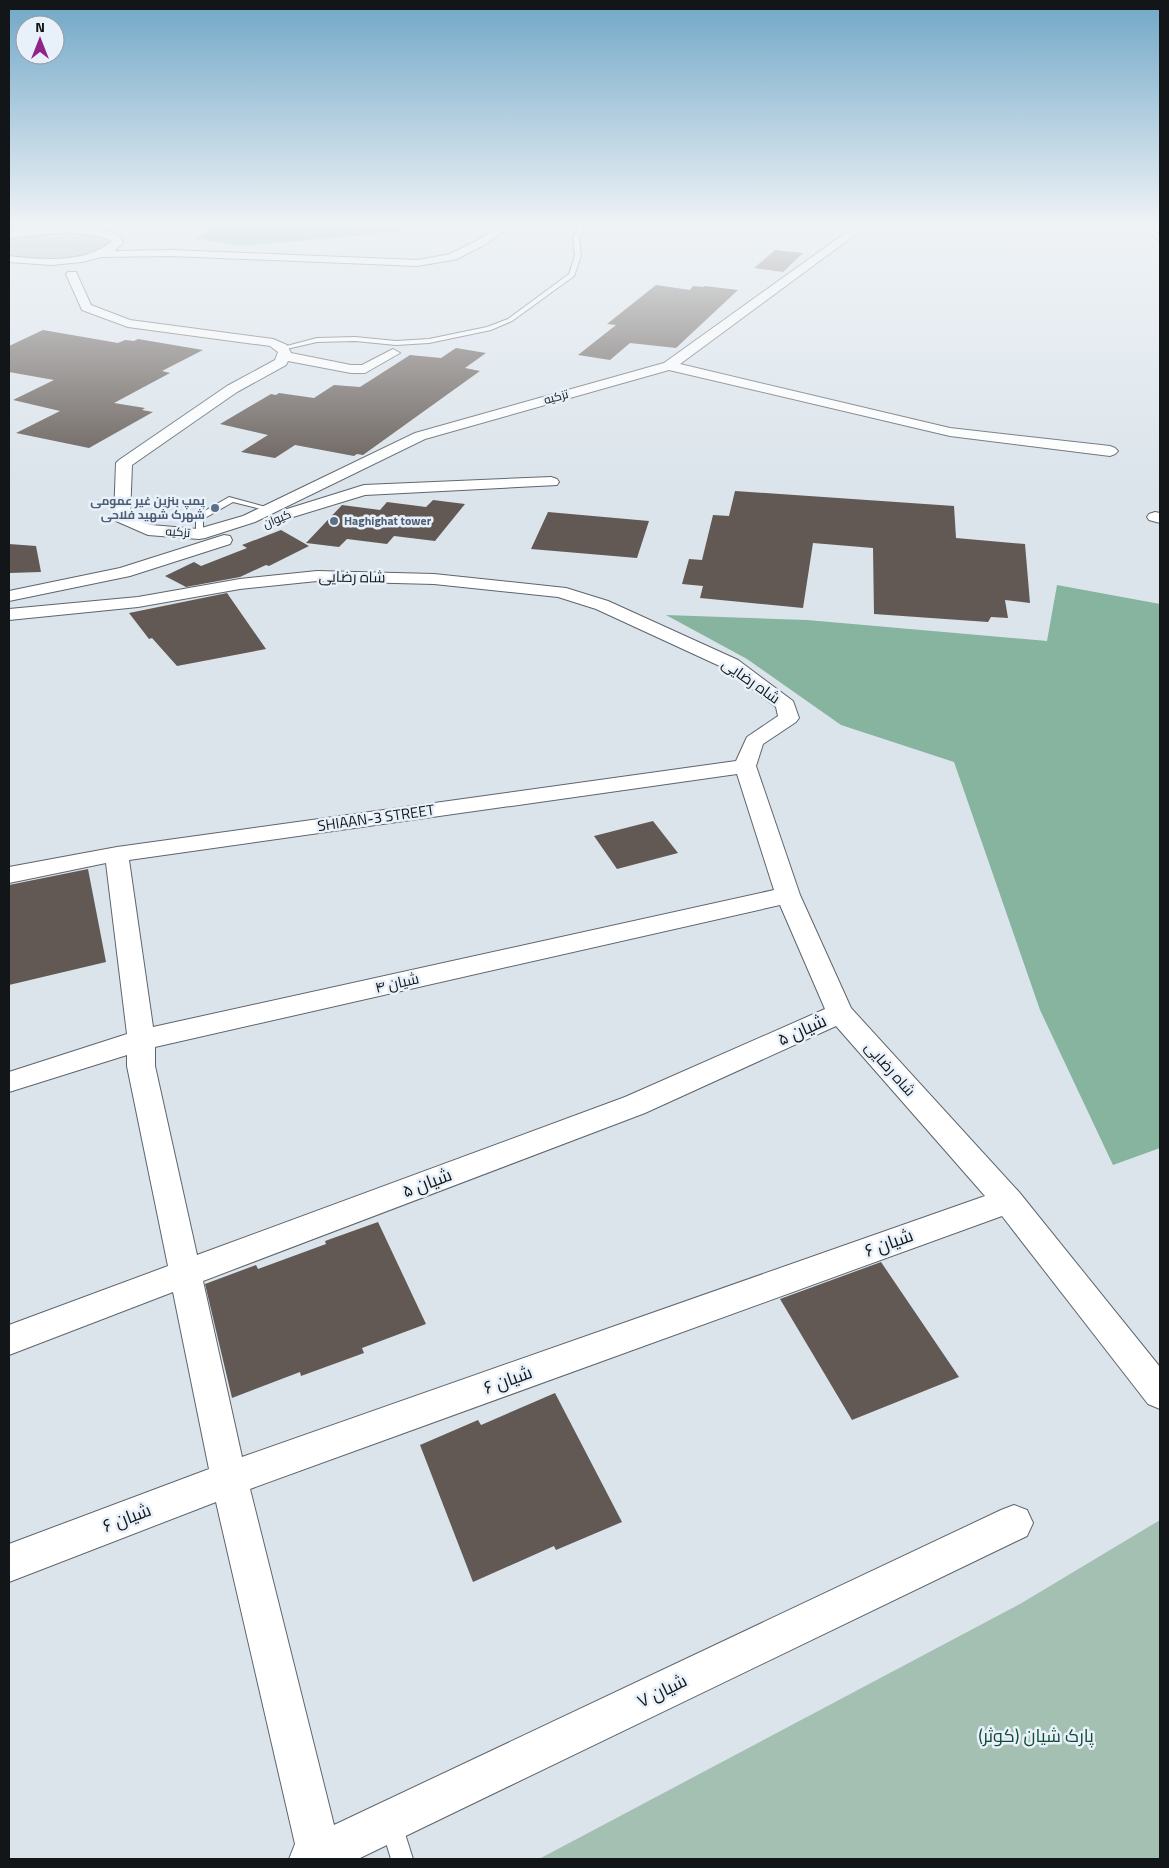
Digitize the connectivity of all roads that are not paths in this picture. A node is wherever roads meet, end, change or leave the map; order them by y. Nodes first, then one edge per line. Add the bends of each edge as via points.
1 (102, 313) edge
2 (519, 313) edge
3 (742, 313) edge
4 (283, 352) junction
5 (393, 353) dead end
6 (669, 366) junction
7 (1110, 451) dead end
8 (551, 482) dead end
9 (269, 509) junction
10 (199, 534) junction
11 (9, 596) edge
12 (9, 615) edge
13 (745, 766) junction
14 (117, 854) junction
15 (9, 876) edge
16 (788, 896) junction
17 (840, 1013) junction
18 (142, 1040) junction
19 (9, 1082) edge
20 (1008, 1201) junction
21 (185, 1273) junction
22 (9, 1340) edge
23 (1160, 1392) edge
24 (230, 1479) junction
25 (1014, 1523) dead end
26 (9, 1563) edge
27 (390, 1821) junction
28 (316, 1857) edge
29 (402, 1859) edge

1 - 4 street via 128,323 273,344
2 - 4 lane via 489,328 429,341 317,340
3 - 6 street
4 - 5 street via 351,369 365,369
4 - 10 street, تزکیه via 281,362 232,388 124,463 122,518 148,530
6 - 7 street via 950,432
6 - 9 street, تزکیه via 420,436
8 - 11 street, کیوان via 364,490 307,507 214,544 124,572
9 - 10 street, تزکیه via 249,520
9 - 10 lane via 232,499 199,518
12 - 13 street, شاه رضایی via 138,602 240,584 317,576 434,579 560,592 602,606 731,664 786,705 789,718 754,741
13 - 14 street, SHIAAN-3 STREET
13 - 16 street, شاه رضایی
14 - 15 street, SHIAAN-3 STREET
14 - 18 street
16 - 17 street, شاه رضایی
16 - 18 street, شیان ۴
17 - 20 street, شاه رضایی
17 - 21 street, شیان ۵ via 635,1105
18 - 19 street, شیان ۴
18 - 21 street via 141,1066
20 - 23 street, شاه رضایی
20 - 24 street, شیان ۶
21 - 22 street, شیان ۵
21 - 24 street
24 - 26 street, شیان ۶
24 - 28 street
25 - 27 street, شیان ۷
27 - 28 street, شیان ۷
27 - 29 lane

